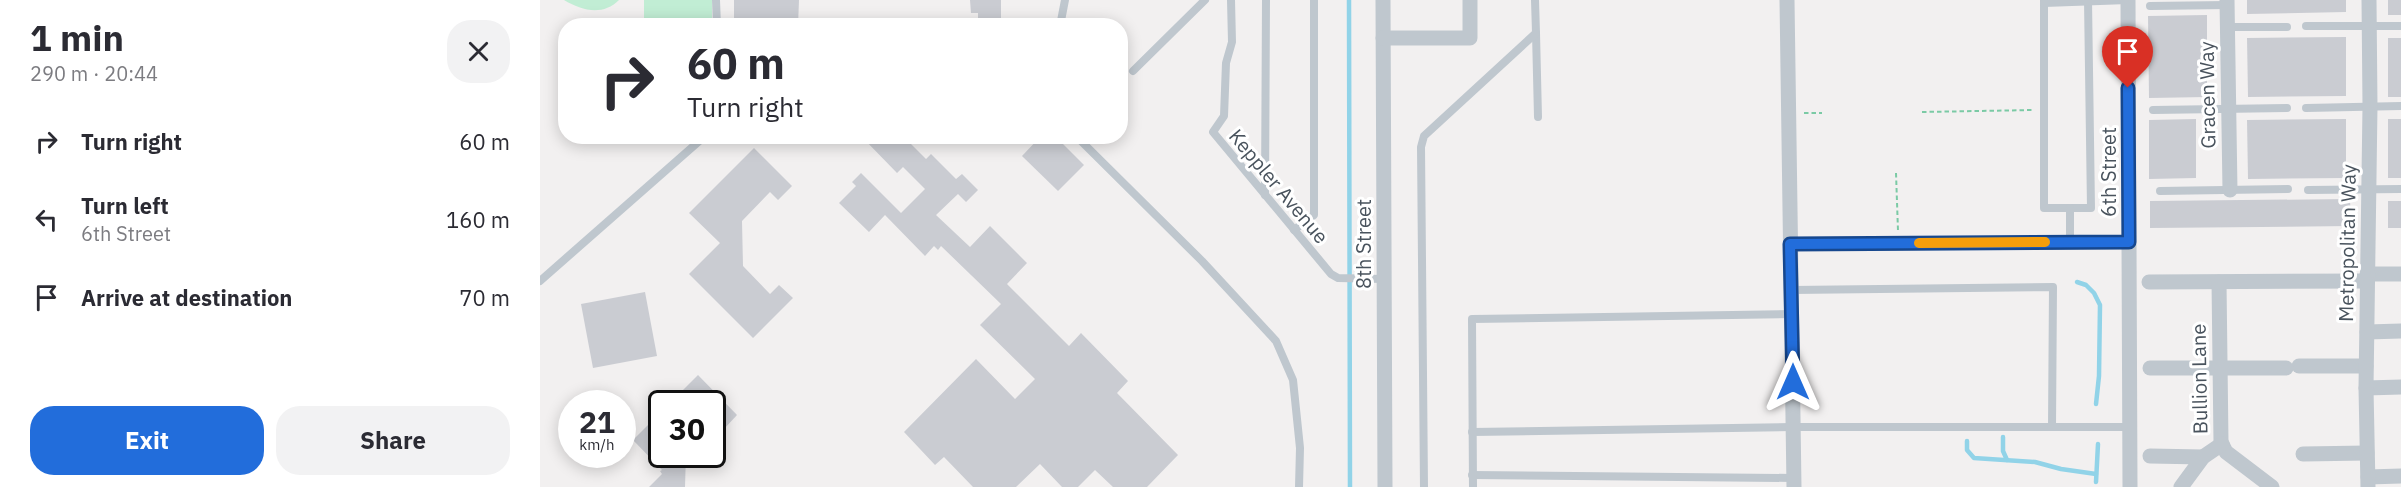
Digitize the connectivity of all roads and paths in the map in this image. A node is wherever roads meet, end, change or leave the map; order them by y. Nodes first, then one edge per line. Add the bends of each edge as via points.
1 (716, 0) edge
2 (1065, 0) edge
3 (1205, 0) edge
4 (1231, 0) edge
5 (1266, 0) edge
6 (1314, 0) edge
7 (1383, 0) edge
8 (1470, 0) edge
9 (1535, 0) edge
10 (1787, 0) edge
11 (2128, 0) edge
12 (2369, 0) edge
13 (2044, 1) edge
14 (2088, 1) edge
15 (2227, 2) edge
16 (2150, 6) dead end
17 (717, 18) edge
18 (1062, 18) edge
19 (2306, 26) dead end
20 (2369, 26) junction
21 (2401, 26) edge
22 (2227, 27) junction
23 (2287, 27) dead end
24 (1536, 33) junction
25 (1383, 38) junction
26 (1133, 71) dead end
27 (2370, 106) junction
28 (2401, 106) edge
29 (2287, 108) dead end
30 (2306, 108) dead end
31 (2228, 109) junction
32 (2044, 110) junction
33 (2153, 110) dead end
34 (1922, 112) dead end
35 (1789, 113) junction
36 (1822, 113) dead end
37 (1538, 117) dead end
38 (696, 144) edge
39 (1084, 144) edge
40 (1896, 173) dead end
41 (2288, 189) dead end
42 (2369, 189) junction
43 (2401, 189) edge
44 (2229, 190) junction
45 (2308, 190) dead end
46 (2160, 191) dead end
47 (1265, 195) junction
48 (2070, 208) junction
49 (1294, 230) junction
50 (2070, 242) junction
51 (2129, 242) junction
52 (1899, 243) junction
53 (1790, 244) junction
54 (2401, 274) edge
55 (2367, 278) junction
56 (1384, 279) junction
57 (540, 281) edge
58 (2149, 282) dead end
59 (2219, 282) junction
60 (1792, 290) junction
61 (1792, 314) junction
62 (2401, 331) edge
63 (2367, 332) junction
64 (2366, 366) junction
65 (2150, 368) dead end
66 (2219, 368) junction
67 (2401, 387) edge
68 (2366, 388) junction
69 (1793, 427) junction
70 (2052, 427) junction
71 (2129, 427) junction
72 (1472, 432) junction
73 (2222, 444) junction
74 (2367, 453) junction
75 (2303, 454) dead end
76 (2150, 456) dead end
77 (2203, 457) junction
78 (1472, 475) junction
79 (2401, 476) edge
80 (2368, 482) edge
81 (1794, 483) edge
82 (1299, 487) edge
83 (1385, 487) edge
84 (1424, 487) edge
85 (1473, 487) edge
86 (2130, 487) edge
87 (2181, 487) edge
88 (2272, 487) edge

1 - 17 lane
2 - 18 lane
3 - 26 lane
4 - 47 lane, Keppler Avenue via 1232,42 1226,63 1224,116 1213,132
5 - 47 lane
6 - 49 lane via 1314,215
7 - 25 street, 8th Street
8 - 25 street via 1470,38
9 - 24 lane
10 - 35 street
11 - 14 lane
11 - 51 street, 6th Street
12 - 20 street, Metropolitan Way
13 - 14 lane
13 - 32 lane
14 - 48 lane via 2091,208
15 - 16 lane
15 - 22 street, Gracen Way
19 - 20 lane
20 - 21 lane
20 - 27 street, Metropolitan Way
22 - 23 lane
22 - 31 street, Gracen Way
24 - 37 lane
24 - 84 lane via 1424,136 1421,147
25 - 56 street, 8th Street
27 - 28 lane
27 - 30 lane
27 - 42 street, Metropolitan Way
29 - 31 lane
31 - 33 lane
31 - 44 street, Gracen Way
32 - 34 path
32 - 48 lane via 2044,208
35 - 36 path
35 - 53 street
38 - 57 lane
39 - 82 lane via 1276,341 1293,380 1300,448
40 - 52 path
41 - 44 lane
42 - 43 lane
42 - 45 lane
42 - 55 street, Metropolitan Way
44 - 46 lane
47 - 49 lane, Keppler Avenue
48 - 50 lane
49 - 56 lane, Keppler Avenue via 1331,274
50 - 51 lane
50 - 52 lane
51 - 71 street, 6th Street
52 - 53 lane
53 - 60 street
54 - 55 street
55 - 59 street
55 - 63 street, Metropolitan Way
56 - 83 street, 8th Street
58 - 59 street
59 - 66 street, Bullion Lane
60 - 61 street
60 - 70 lane via 2053,287
61 - 69 street
61 - 72 lane via 1472,319
62 - 63 street
63 - 64 street, Metropolitan Way
64 - 66 street
64 - 68 street, Metropolitan Way
65 - 66 street
66 - 73 street, Bullion Lane
67 - 68 street
68 - 74 street, Metropolitan Way
69 - 70 lane
69 - 72 lane
69 - 81 street
70 - 71 lane
71 - 86 street, 6th Street
72 - 78 lane
73 - 77 street
73 - 88 street, Bullion Lane via 2226,452
74 - 75 street
74 - 80 street, Metropolitan Way
76 - 77 street
77 - 87 street
78 - 81 lane
78 - 85 lane
79 - 80 street

